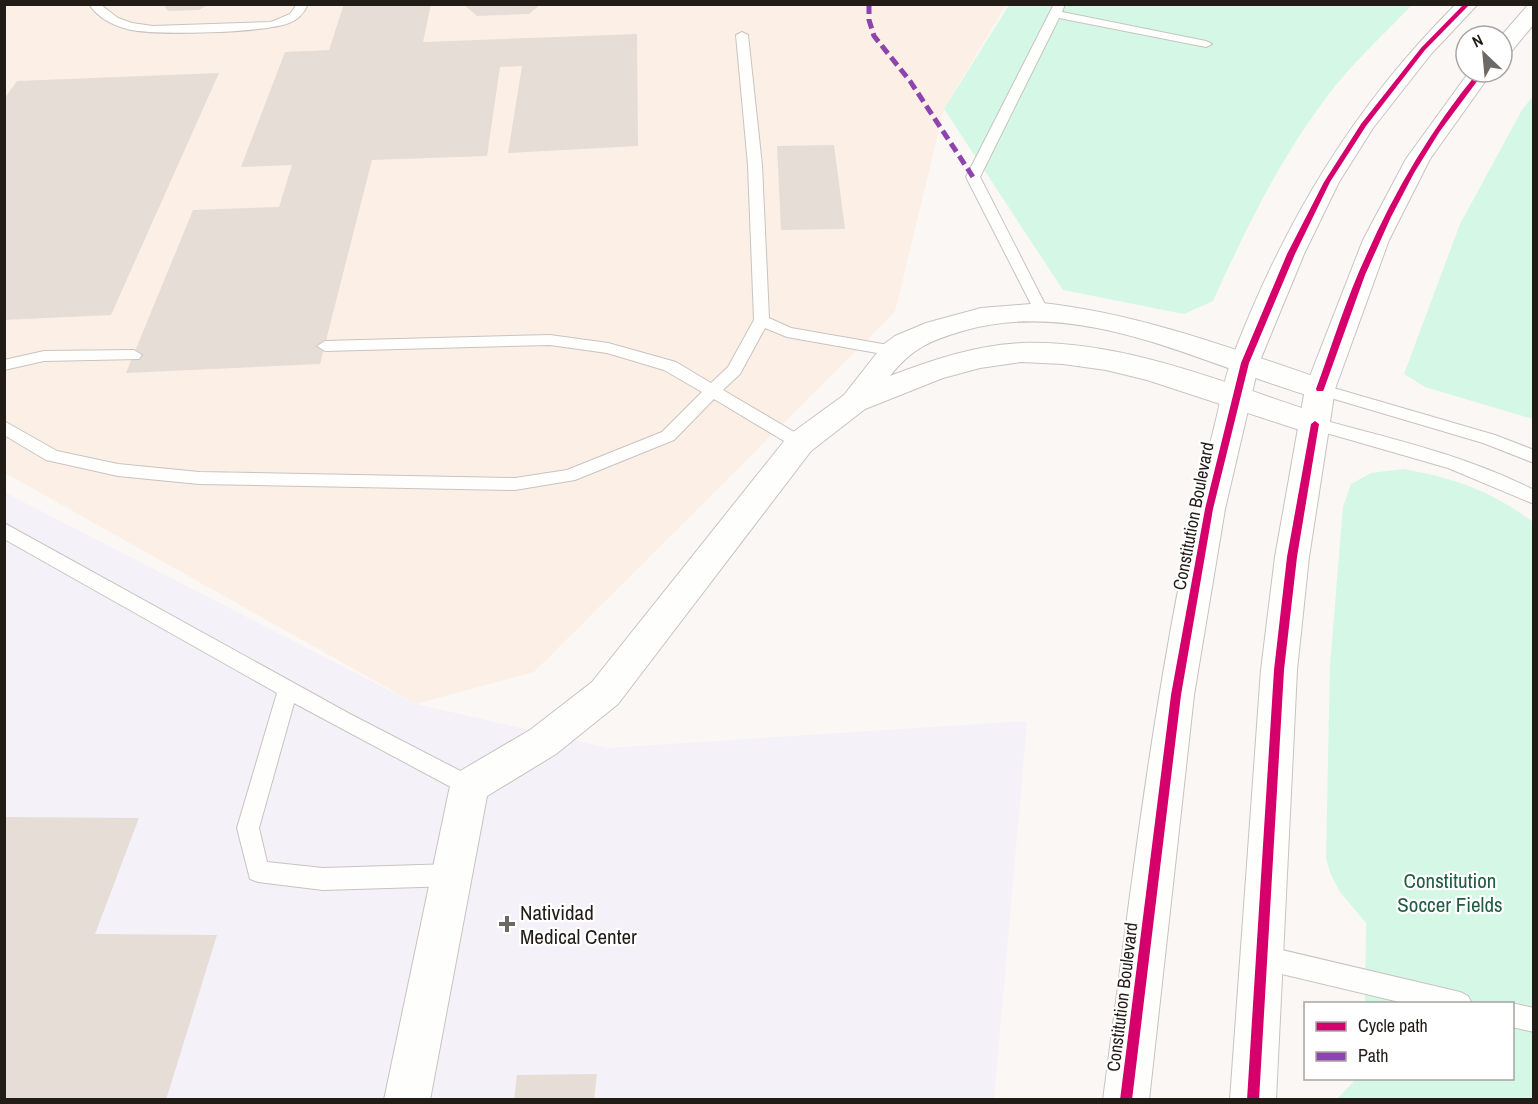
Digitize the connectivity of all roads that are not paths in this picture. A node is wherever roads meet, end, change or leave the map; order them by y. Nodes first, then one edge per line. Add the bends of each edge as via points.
1 (94, 4) edge
2 (303, 4) edge
3 (1468, 4) edge
4 (1057, 9) edge
5 (1533, 10) edge
6 (1514, 33) edge
7 (742, 35) dead end
8 (1206, 44) dead end
9 (1471, 84) edge
10 (1042, 312) junction
11 (762, 320) junction
12 (325, 346) dead end
13 (894, 351) junction
14 (134, 355) dead end
15 (1245, 363) junction
16 (4, 365) edge
17 (937, 369) junction
18 (713, 391) junction
19 (1235, 399) junction
20 (854, 402) junction
21 (1318, 406) junction
22 (4, 427) edge
23 (800, 443) junction
24 (1533, 457) edge
25 (1533, 498) edge
26 (4, 530) edge
27 (288, 690) junction
28 (469, 786) junction
29 (453, 875) junction
30 (1261, 957) junction
31 (1452, 1002) edge
32 (1514, 1015) edge
33 (1533, 1020) edge
34 (407, 1100) edge
35 (1126, 1100) edge
36 (1253, 1100) edge

1 - 2 lane via 114,20 153,29 271,25 299,14
3 - 15 main road, Constitution Boulevard via 1423,49 1363,124 1327,182 1291,254
4 - 8 lane
4 - 10 lane via 973,177
5 - 6 main road
7 - 11 lane via 755,165
9 - 21 main road via 1418,159 1376,240
10 - 13 main road via 970,320 936,329
10 - 15 main road via 1133,328
10 - 17 main road via 1041,323 1032,331 969,340 946,354
11 - 13 lane via 787,332
11 - 18 lane via 734,370
12 - 18 lane via 550,340 608,348 670,366
13 - 20 main road
14 - 16 lane via 44,356
15 - 19 main road, Constitution Boulevard
15 - 21 main road
17 - 19 main road via 982,357 1024,352 1083,355 1171,377
17 - 20 main road
18 - 22 lane via 668,436 569,476 516,484 199,478 118,470 52,456
18 - 23 lane
19 - 21 main road
19 - 35 main road, Constitution Boulevard via 1209,510 1176,695
20 - 23 main road
21 - 24 lane via 1489,439
21 - 25 lane
21 - 30 main road via 1292,557 1279,670
23 - 28 main road via 605,693 543,742
26 - 27 lane
27 - 28 lane
27 - 29 lane via 248,828 258,872 322,879
28 - 29 main road
29 - 34 main road
30 - 31 lane
30 - 36 main road
32 - 33 lane

